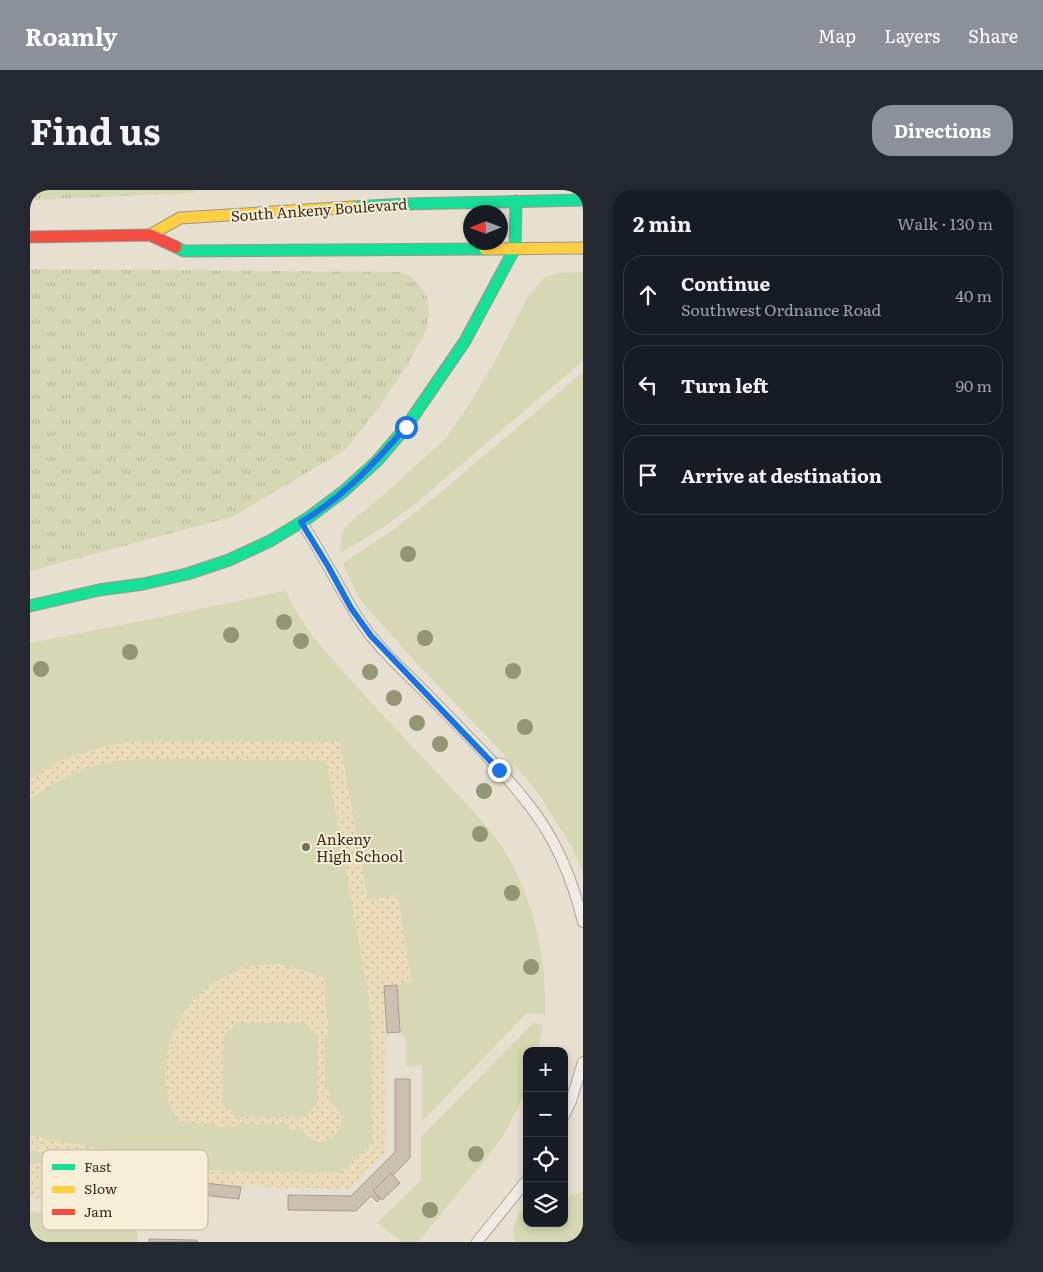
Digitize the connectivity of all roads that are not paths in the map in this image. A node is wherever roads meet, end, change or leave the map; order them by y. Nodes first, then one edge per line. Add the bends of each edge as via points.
1 (516, 195) edge
2 (583, 200) edge
3 (150, 235) junction
4 (30, 237) edge
5 (515, 248) junction
6 (583, 248) edge
7 (301, 522) junction
8 (30, 606) edge
9 (583, 922) edge
10 (583, 1062) edge
11 (568, 1107) edge
12 (525, 1182) edge
13 (477, 1242) edge

1 - 2 main road, South Ankeny Boulevard
1 - 3 main road, South Ankeny Boulevard via 180,218
1 - 5 main road
3 - 4 main road, South Ankeny Boulevard
3 - 5 main road, South Ankeny Boulevard via 184,251
5 - 6 main road, South Ankeny Boulevard
5 - 7 main road via 465,341 406,427 377,461 344,491
7 - 8 main road via 229,560 187,574
7 - 9 lane via 371,636 530,806 558,852
10 - 11 lane
12 - 13 lane

